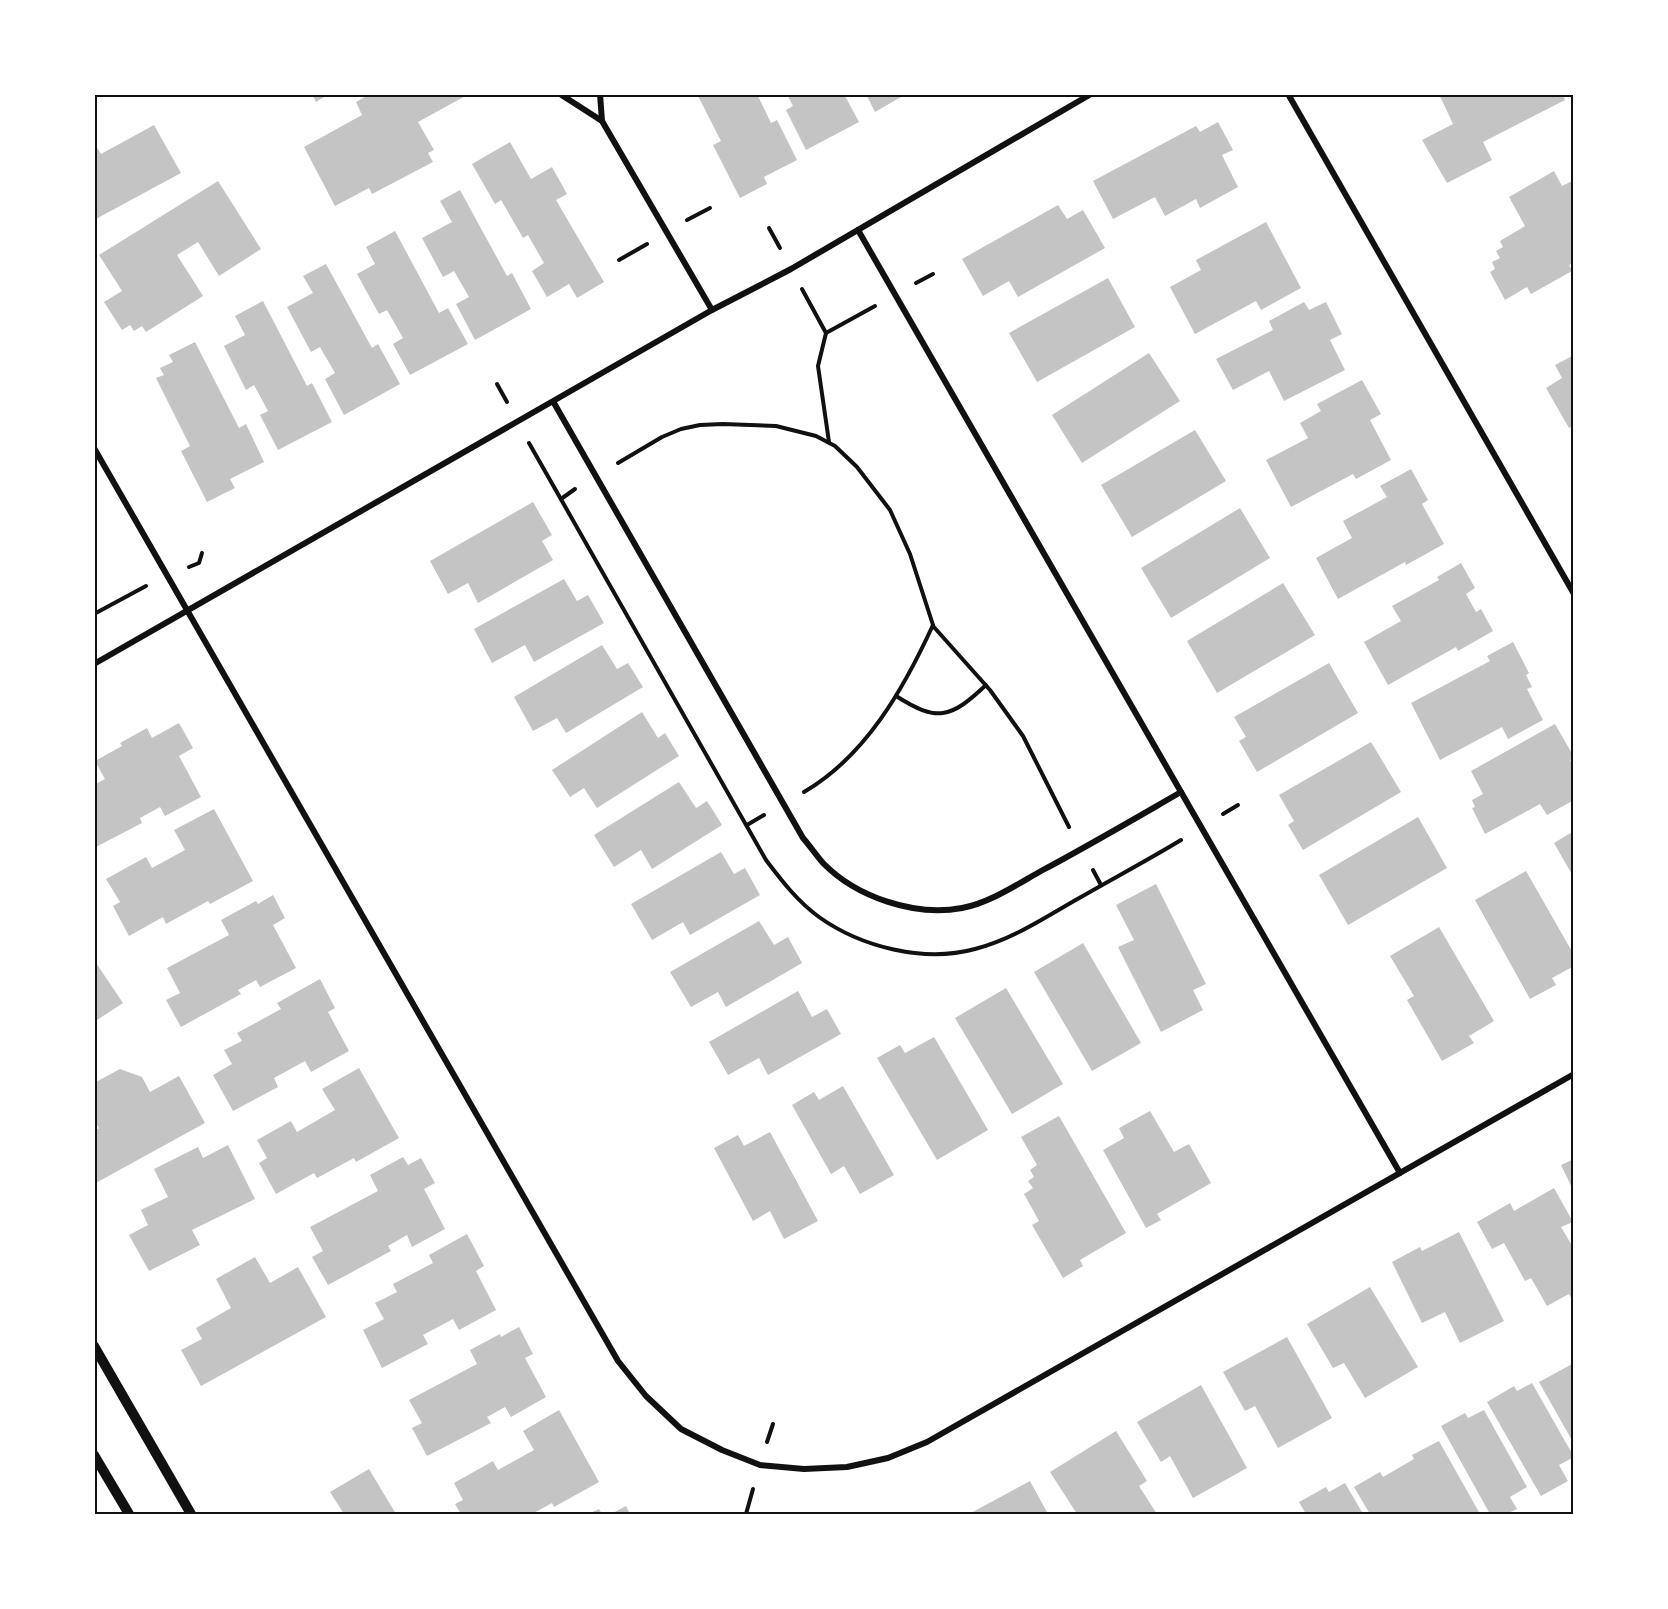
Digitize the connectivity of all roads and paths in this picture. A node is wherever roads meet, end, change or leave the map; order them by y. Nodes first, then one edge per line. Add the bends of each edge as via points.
1 (560, 94) edge
2 (600, 94) edge
3 (1091, 94) edge
4 (1288, 94) edge
5 (602, 121) junction
6 (769, 228) dead end
7 (858, 230) junction
8 (791, 269) junction
9 (712, 310) junction
10 (497, 384) dead end
11 (554, 403) junction
12 (518, 422) junction
13 (829, 443) junction
14 (94, 448) edge
15 (595, 477) junction
16 (561, 498) junction
17 (138, 590) dead end
18 (1574, 594) edge
19 (188, 610) junction
20 (94, 614) edge
21 (933, 625) junction
22 (94, 664) edge
23 (986, 685) junction
24 (896, 696) junction
25 (1180, 792) junction
26 (783, 804) junction
27 (1238, 805) dead end
28 (747, 825) junction
29 (1200, 828) junction
30 (1081, 849) junction
31 (1101, 885) junction
32 (1574, 1074) edge
33 (1400, 1173) junction
34 (94, 1346) edge
35 (94, 1455) edge
36 (129, 1515) edge
37 (191, 1515) edge

1 - 5 street
2 - 5 street
3 - 7 street
4 - 18 street
5 - 9 street
6 - 8 path
7 - 8 street
7 - 25 street
8 - 9 street
8 - 13 path via 825,333 818,366
9 - 11 street
10 - 12 path
11 - 12 street
11 - 15 street
12 - 16 path
12 - 19 street
13 - 15 path via 776,426 700,425 662,437
13 - 21 path via 857,467 890,510 910,554
14 - 19 street
15 - 16 path
15 - 26 street
16 - 28 path
17 - 20 path
19 - 22 street
19 - 33 street via 618,1361 646,1396 681,1429 722,1450 760,1465 804,1469 848,1467 888,1458 964,1422
21 - 23 path
21 - 24 path
23 - 24 path via 970,700 944,713 918,710
23 - 30 path via 1023,736
24 - 26 path via 845,761
25 - 29 street
25 - 30 street
26 - 28 path
26 - 30 street via 823,863 847,883 876,898 906,906 963,908 993,897
27 - 29 path
28 - 31 path via 766,860 797,898 837,928 886,948 935,954 973,950 1011,936
29 - 31 path
29 - 33 street
30 - 31 path
32 - 33 street
34 - 37 street
35 - 36 street

